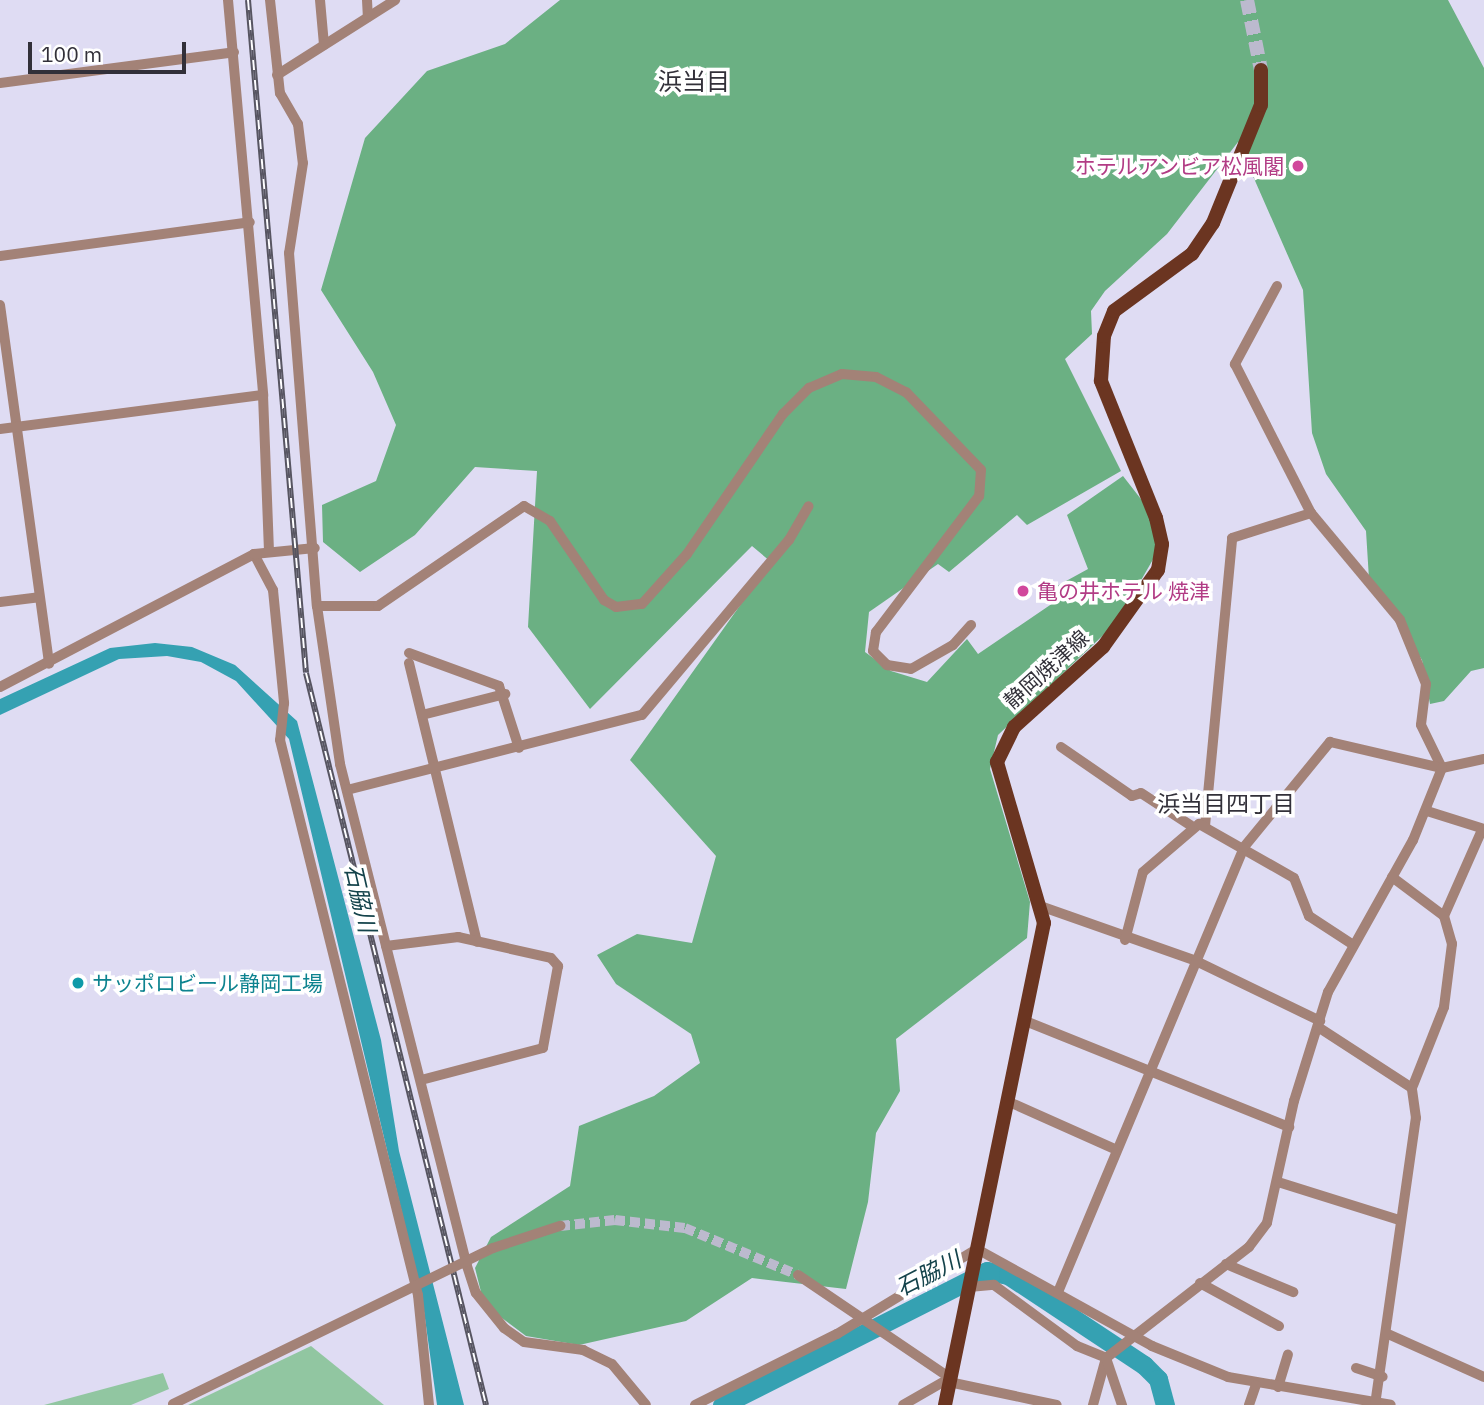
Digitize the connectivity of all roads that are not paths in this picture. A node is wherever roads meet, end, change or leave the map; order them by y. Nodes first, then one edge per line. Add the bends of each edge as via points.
1 (228, 0) edge
2 (270, 0) edge
3 (320, 0) edge
4 (366, 0) edge
5 (395, 0) edge
6 (368, 17) junction
7 (324, 45) junction
8 (234, 52) junction
9 (1261, 70) tunnel mouth
10 (277, 75) junction
11 (0, 83) edge
12 (250, 222) junction
13 (0, 256) edge
14 (1277, 286) dead end
15 (0, 305) edge
16 (263, 395) junction
17 (16, 427) junction
18 (0, 429) edge
19 (809, 506) dead end
20 (1311, 513) junction
21 (270, 548) junction
22 (314, 548) junction
23 (254, 554) junction
24 (39, 597) junction
25 (0, 602) edge
26 (317, 606) junction
27 (971, 625) dead end
28 (49, 664) junction
29 (0, 687) edge
30 (505, 694) junction
31 (422, 715) junction
32 (1062, 747) dead end
33 (519, 748) junction
34 (1484, 758) edge
35 (1442, 768) junction
36 (435, 769) junction
37 (347, 790) junction
38 (1427, 811) junction
39 (1190, 825) junction
40 (1205, 826) junction
41 (1483, 830) edge
42 (1244, 848) junction
43 (1392, 877) junction
44 (1043, 907) junction
45 (1444, 916) junction
46 (1125, 940) junction
47 (477, 942) junction
48 (1352, 944) junction
49 (386, 946) junction
50 (1196, 961) junction
51 (1023, 1020) junction
52 (1319, 1024) junction
53 (1149, 1073) junction
54 (421, 1080) junction
55 (1412, 1088) junction
56 (1007, 1101) junction
57 (1289, 1127) junction
58 (1116, 1150) junction
59 (1278, 1182) junction
60 (1399, 1220) junction
61 (559, 1226) tunnel mouth
62 (976, 1256) junction
63 (1226, 1264) junction
64 (798, 1275) tunnel mouth
65 (1200, 1283) junction
66 (970, 1285) junction
67 (1058, 1292) junction
68 (1293, 1292) dead end
69 (866, 1321) junction
70 (1279, 1326) dead end
71 (1132, 1333) junction
72 (1388, 1334) junction
73 (1287, 1354) dead end
74 (1107, 1358) junction
75 (1356, 1368) dead end
76 (1383, 1377) junction
77 (1484, 1377) edge
78 (950, 1380) junction
79 (1256, 1385) junction
80 (1278, 1387) junction
81 (1376, 1403) edge
82 (171, 1404) edge
83 (429, 1405) edge
84 (646, 1405) edge
85 (695, 1405) edge
86 (903, 1405) edge
87 (945, 1405) edge
88 (1057, 1405) edge
89 (1093, 1405) edge
90 (1122, 1405) edge
91 (1249, 1405) edge
92 (1391, 1405) edge

1 - 8 street
2 - 10 street
3 - 7 street
4 - 6 street
5 - 6 street
6 - 7 street
7 - 10 street
8 - 11 street
8 - 12 street
9 - 44 main road, 静岡焼津線 via 1261,105 1213,223 1192,254 1114,311 1104,337 1106,401 1163,544 1158,570 1125,619 1014,727 997,762 997,781
10 - 22 street via 298,124 303,163 289,253
12 - 13 street
12 - 16 street
14 - 20 street via 1235,363
15 - 17 street
16 - 17 street
16 - 21 street
17 - 18 street
17 - 24 street
19 - 33 street via 789,540 642,715
20 - 35 street via 1400,620 1426,684 1420,725
20 - 40 street via 1232,538
21 - 22 street
21 - 23 street
22 - 26 street
23 - 28 street
23 - 83 street via 273,590 284,703 280,740 418,1295
24 - 25 street
24 - 28 street
26 - 27 street via 378,606 524,506 550,521 604,600 616,607 642,604 687,554 782,414 809,388 842,374 876,377 906,392 981,470 979,496 876,632 873,651 887,665 911,669 953,645
26 - 37 street
28 - 29 street
30 - 31 street
30 - 31 street via 499,685 409,658
30 - 33 street
31 - 36 street
32 - 39 street via 1132,796 1141,793
33 - 36 street
34 - 35 street
35 - 38 street
35 - 42 street via 1330,741
36 - 37 street
36 - 47 street
37 - 49 street
38 - 41 street
38 - 43 street
39 - 40 street
39 - 46 street via 1143,872
40 - 42 street
41 - 45 street
42 - 48 street via 1294,878 1310,916
42 - 50 street
43 - 45 street
43 - 48 street
44 - 46 street
44 - 51 main road
45 - 55 street via 1452,944 1444,1007
46 - 50 street
47 - 49 street via 458,937
47 - 54 street via 551,958 558,966 543,1048
48 - 52 street
49 - 54 street
50 - 52 street
50 - 53 street
51 - 53 street
51 - 56 main road
52 - 55 street
52 - 57 street
53 - 57 street
53 - 58 street
54 - 84 street via 467,1266 485,1308 524,1342 583,1350 612,1364
55 - 60 street via 1416,1118
56 - 58 street
56 - 62 main road
57 - 59 street
58 - 67 street
59 - 60 street
59 - 63 street via 1258,1238
60 - 72 street
61 - 82 street, bridge via 493,1248
62 - 66 main road
62 - 67 street
62 - 69 street
63 - 65 street
63 - 68 street
64 - 69 street
65 - 70 street
65 - 71 street
66 - 74 street via 994,1285 1077,1346
66 - 78 main road
67 - 71 street
69 - 78 street
69 - 85 street
71 - 74 street
71 - 79 street via 1177,1357
72 - 76 street
72 - 77 street
73 - 80 street
74 - 89 street
74 - 90 street
75 - 76 street
76 - 81 street
78 - 86 street
78 - 87 main road
78 - 88 street
79 - 80 street
79 - 91 street
80 - 81 street
81 - 92 street

